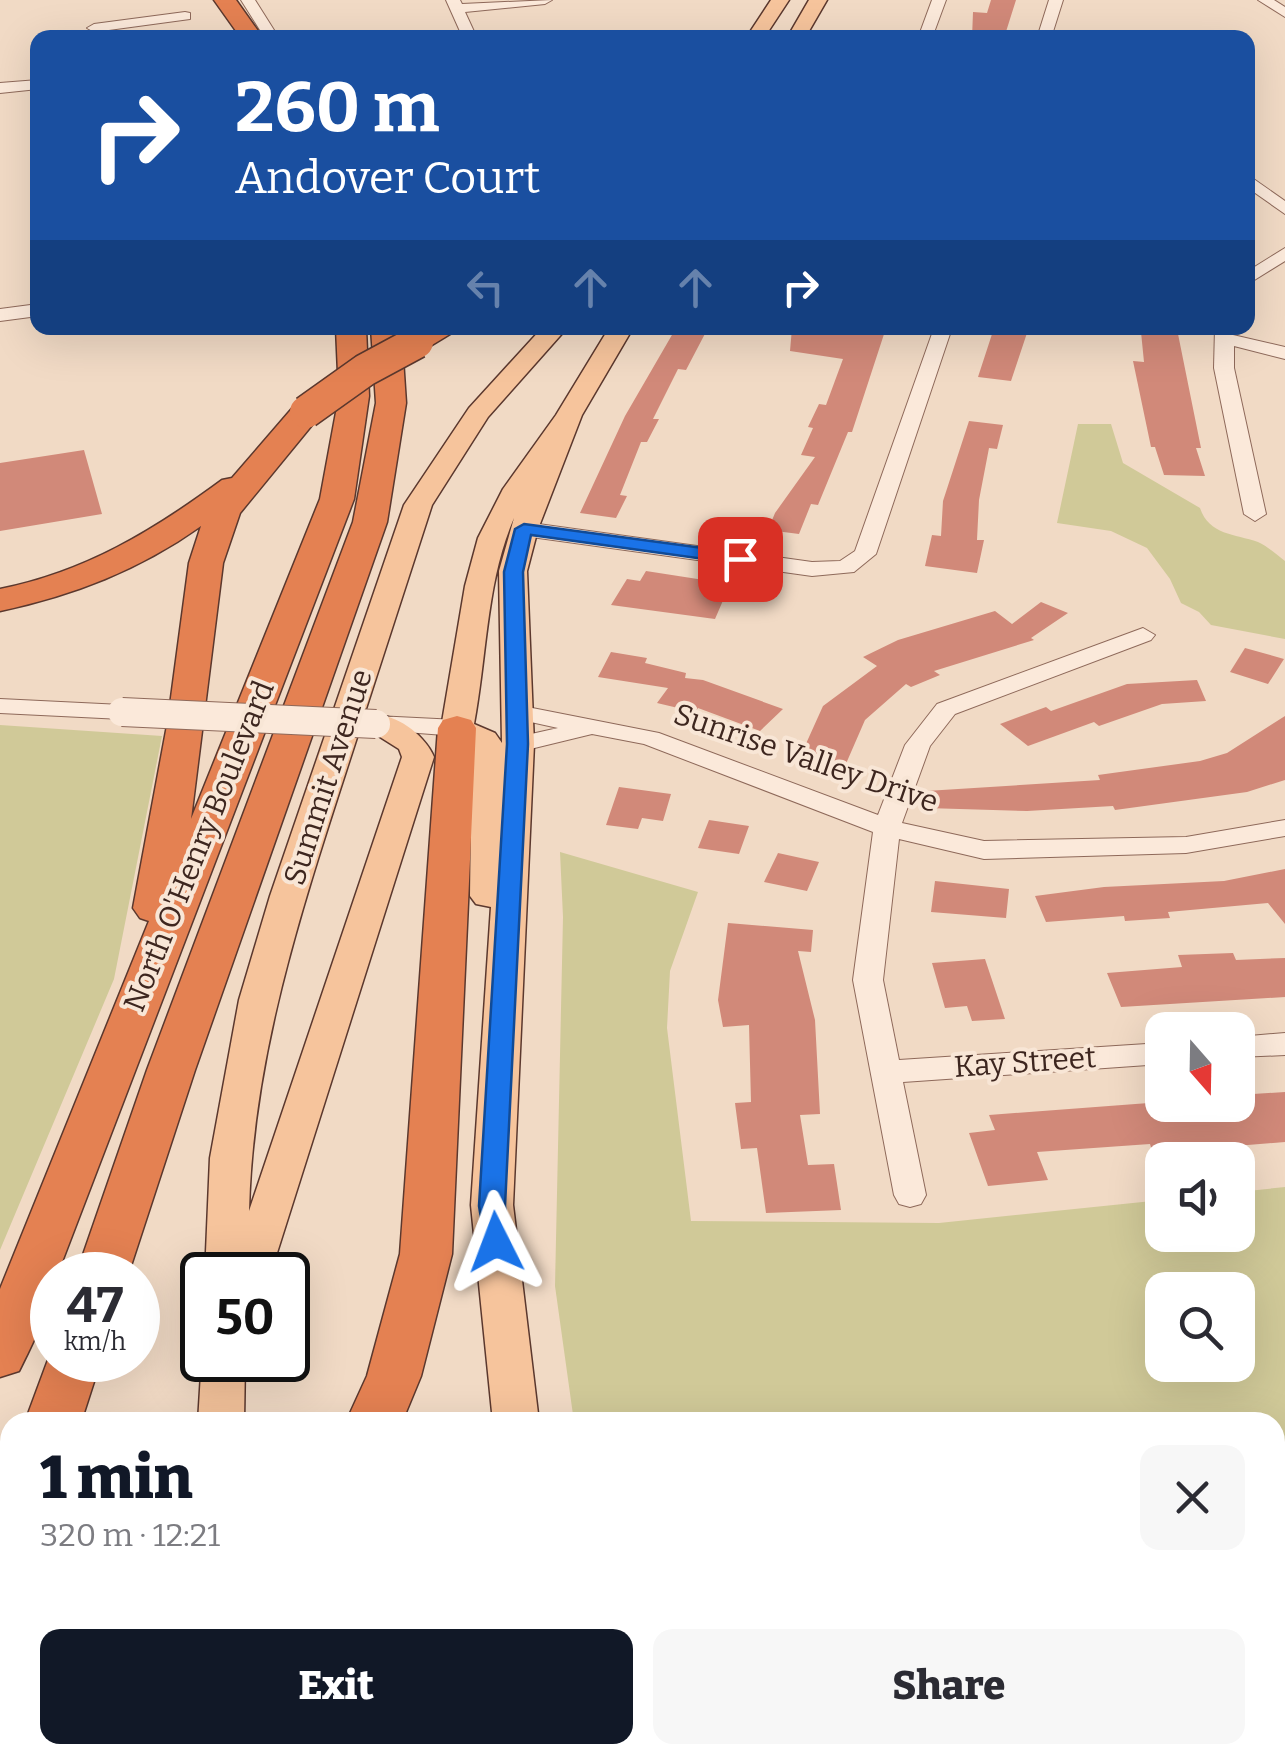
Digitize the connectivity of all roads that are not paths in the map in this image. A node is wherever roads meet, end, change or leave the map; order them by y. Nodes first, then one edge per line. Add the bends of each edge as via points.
1 (177, 0) edge
2 (226, 0) edge
3 (248, 0) edge
4 (545, 0) edge
5 (780, 0) edge
6 (818, 0) edge
7 (939, 0) edge
8 (1056, 0) edge
9 (1264, 0) edge
10 (1274, 0) edge
11 (1283, 0) edge
12 (455, 5) edge
13 (1285, 12) edge
14 (192, 14) edge
15 (94, 28) dead end
16 (213, 30) edge
17 (247, 30) edge
18 (267, 30) edge
19 (466, 30) edge
20 (761, 30) edge
21 (801, 30) edge
22 (928, 30) edge
23 (1047, 30) edge
24 (30, 85) edge
25 (0, 88) edge
26 (1255, 185) edge
27 (1285, 209) edge
28 (1285, 253) edge
29 (1255, 274) edge
30 (30, 311) edge
31 (0, 315) edge
32 (351, 335) edge
33 (402, 335) edge
34 (549, 335) edge
35 (617, 335) edge
36 (941, 335) edge
37 (1223, 335) edge
38 (1229, 335) edge
39 (1285, 353) edge
40 (570, 413) junction
41 (251, 474) junction
42 (1254, 514) dead end
43 (524, 529) junction
44 (0, 600) edge
45 (1143, 635) dead end
46 (0, 706) edge
47 (376, 724) junction
48 (457, 728) junction
49 (518, 728) junction
50 (888, 828) junction
51 (1285, 828) edge
52 (506, 974) junction
53 (139, 997) junction
54 (1285, 1044) edge
55 (1255, 1046) edge
56 (1145, 1053) edge
57 (888, 1072) junction
58 (910, 1195) dead end
59 (110, 1252) edge
60 (227, 1252) edge
61 (257, 1252) edge
62 (0, 1355) edge
63 (67, 1382) edge
64 (222, 1382) edge
65 (227, 1382) edge
66 (56, 1412) edge
67 (221, 1412) edge
68 (222, 1412) edge
69 (378, 1412) edge
70 (515, 1412) edge

1 - 14 street
2 - 17 highway
3 - 18 street
4 - 12 street
5 - 20 main road
6 - 21 main road
7 - 22 street
8 - 23 street
9 - 13 street
10 - 11 street
12 - 19 street
14 - 15 street
14 - 16 highway
24 - 25 street
26 - 27 street
28 - 29 street
30 - 31 street
32 - 53 highway, North O'Henry Boulevard via 354,396 338,499
33 - 41 highway, bridge via 306,412
33 - 59 highway, North O'Henry Boulevard via 370,522
34 - 60 main road, Summit Avenue via 478,414 418,505 258,1000 230,1158
35 - 40 main road
36 - 43 street via 865,554 846,567 812,569
37 - 42 street
38 - 39 street
40 - 43 main road
40 - 48 main road via 514,491 494,535 473,606
41 - 44 highway via 141,553 76,581
41 - 53 highway via 223,513 206,562 187,720
43 - 49 main road via 513,572
45 - 50 street via 946,710 918,744
46 - 47 street, bridge
47 - 48 street
47 - 61 main road via 413,744 418,757
48 - 52 main road via 488,746 488,928
48 - 69 highway via 426,1254
49 - 50 street, Sunrise Valley Drive via 604,727 650,738
49 - 52 main road
50 - 51 street, Sunrise Valley Drive via 984,850 1186,845
50 - 57 street via 868,980
52 - 70 main road via 492,1206
53 - 62 highway, North O'Henry Boulevard
54 - 55 street
56 - 57 street, Kay Street
57 - 58 street
63 - 66 highway
64 - 67 main road
65 - 68 main road

